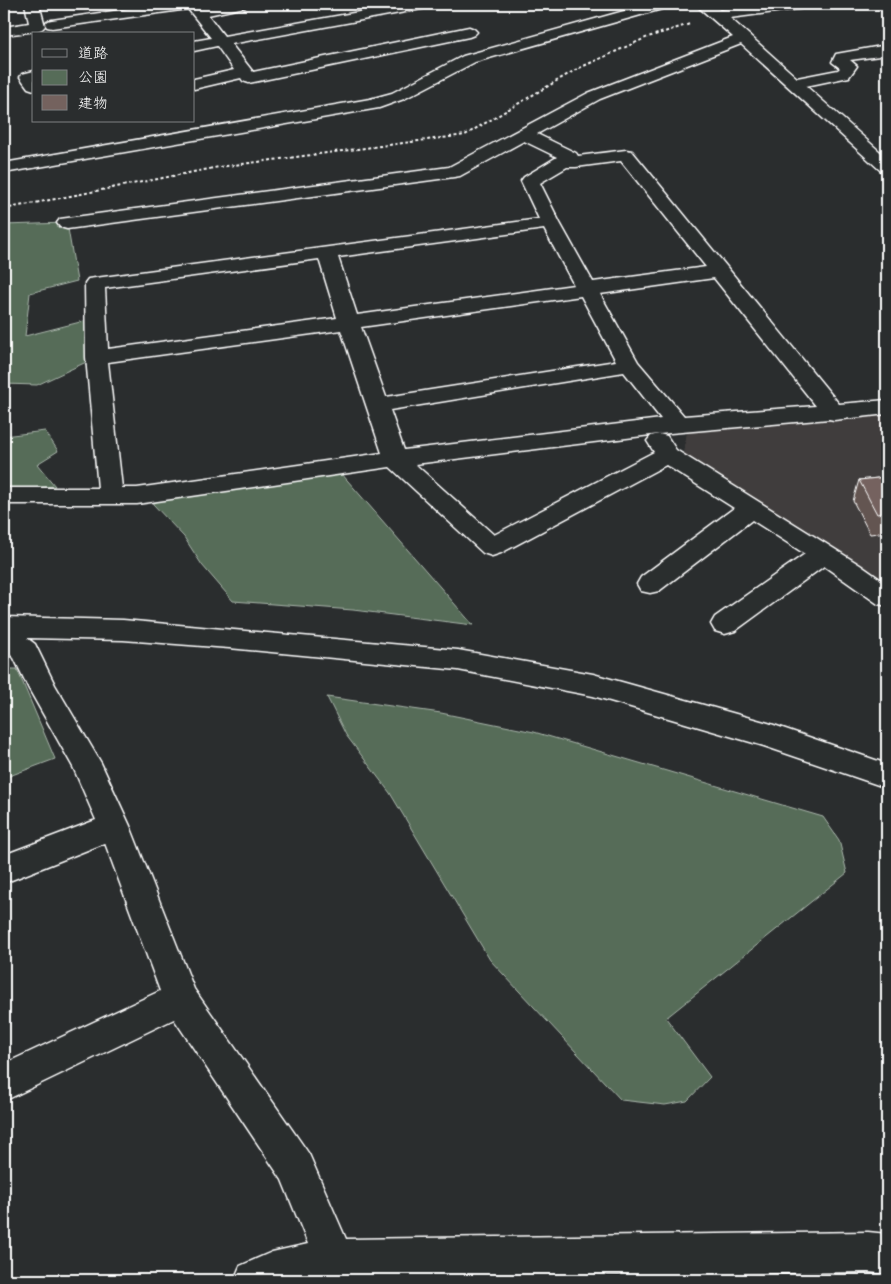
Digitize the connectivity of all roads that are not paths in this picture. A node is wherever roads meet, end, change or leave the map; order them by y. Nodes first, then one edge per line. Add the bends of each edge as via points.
1 (32, 4) edge
2 (240, 4) edge
3 (427, 4) edge
4 (664, 4) edge
5 (702, 4) edge
6 (806, 4) edge
7 (194, 6) edge
8 (441, 13) dead end
9 (718, 15) junction
10 (455, 22) dead end
11 (52, 24) dead end
12 (4, 31) edge
13 (469, 32) junction
14 (744, 38) junction
15 (221, 41) junction
16 (487, 44) dead end
17 (195, 46) edge
18 (887, 50) edge
19 (245, 72) junction
20 (794, 83) junction
21 (195, 84) edge
22 (523, 134) junction
23 (879, 150) edge
24 (564, 161) junction
25 (887, 167) edge
26 (4, 168) edge
27 (67, 223) dead end
28 (550, 224) junction
29 (327, 253) junction
30 (720, 271) junction
31 (587, 290) junction
32 (349, 323) junction
33 (97, 357) junction
34 (629, 365) junction
35 (377, 405) junction
36 (887, 407) edge
37 (834, 413) junction
38 (678, 424) junction
39 (652, 429) junction
40 (668, 455) junction
41 (396, 460) junction
42 (4, 496) edge
43 (111, 496) junction
44 (751, 508) junction
45 (823, 554) junction
46 (650, 584) dead end
47 (887, 597) edge
48 (725, 624) dead end
49 (4, 627) edge
50 (4, 635) edge
51 (887, 776) edge
52 (114, 826) junction
53 (4, 869) edge
54 (180, 999) junction
55 (4, 1083) edge
56 (887, 1254) edge
57 (337, 1270) edge
58 (254, 1280) edge

1 - 12 street via 38,26
2 - 7 street
3 - 8 street
3 - 15 street
4 - 26 street via 469,59 398,96 373,104
5 - 9 street
6 - 9 street
7 - 11 street
7 - 15 street
9 - 14 street
10 - 13 street
13 - 16 street
13 - 19 street via 249,78
14 - 20 street
14 - 22 street via 594,96
15 - 17 street
15 - 19 street
18 - 20 street via 842,57 840,62 849,66 843,74
19 - 21 street
20 - 23 street
22 - 24 street via 570,157
22 - 27 street via 454,172
23 - 25 street
24 - 28 street via 530,181
24 - 30 street via 626,155
28 - 29 street
28 - 31 street
29 - 32 street
29 - 33 street via 95,283
30 - 31 street
30 - 37 street
31 - 32 street
31 - 34 street
32 - 33 street
32 - 35 street
33 - 43 street
34 - 35 street
34 - 38 street
35 - 41 street
36 - 37 street
37 - 38 street
38 - 39 street
39 - 40 street
39 - 41 street
40 - 41 street via 492,547
40 - 44 street
41 - 43 street via 137,496
42 - 43 street
44 - 45 street
44 - 46 street
45 - 47 street
45 - 48 street
49 - 51 street via 123,630 458,660 593,685 768,735
50 - 52 street via 25,651 86,763
52 - 53 street
52 - 54 street
54 - 55 street
54 - 57 street via 296,1167
56 - 57 street via 868,1252
57 - 58 street via 272,1272

